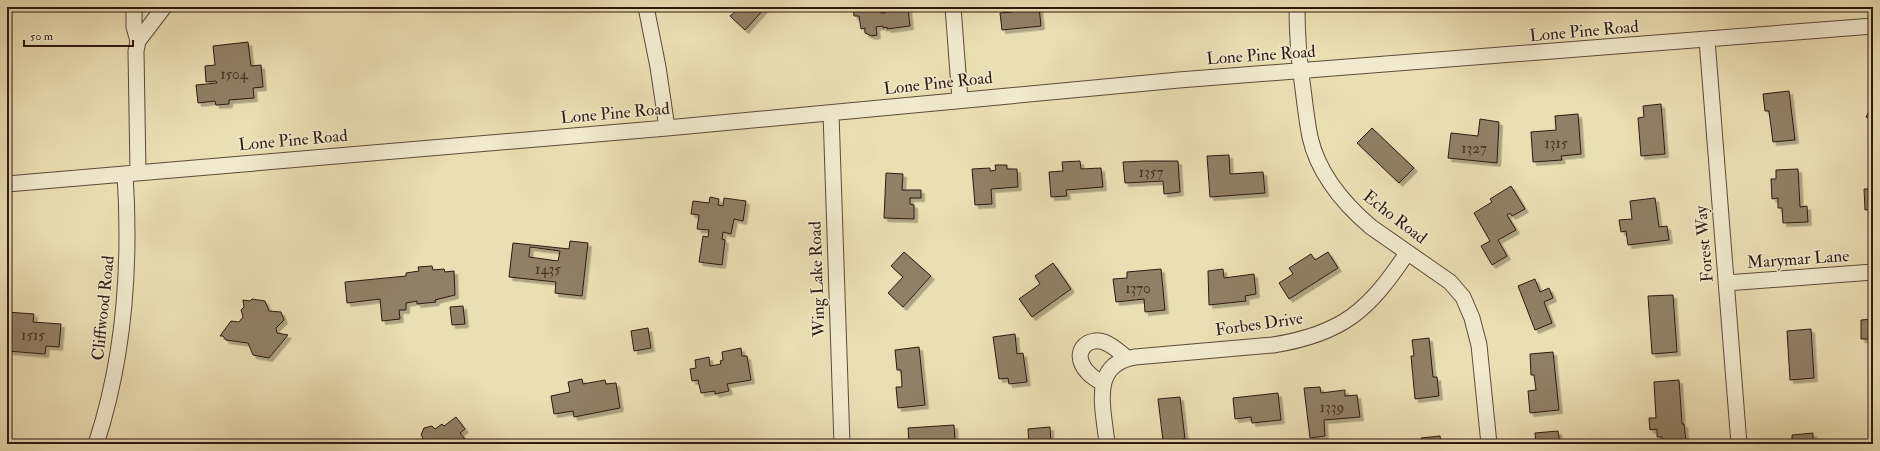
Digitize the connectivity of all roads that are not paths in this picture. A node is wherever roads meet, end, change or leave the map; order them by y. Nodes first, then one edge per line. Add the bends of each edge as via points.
1 (134, 7) edge
2 (164, 7) edge
3 (646, 7) edge
4 (953, 7) edge
5 (1297, 7) edge
6 (1873, 26) edge
7 (1707, 40) junction
8 (138, 41) junction
9 (1300, 72) junction
10 (960, 100) junction
11 (831, 113) junction
12 (667, 128) junction
13 (132, 173) junction
14 (7, 184) edge
15 (1407, 253) junction
16 (1873, 272) edge
17 (1726, 283) junction
18 (1127, 358) junction
19 (1102, 383) junction
20 (96, 444) edge
21 (842, 444) edge
22 (1107, 444) edge
23 (1489, 444) edge
24 (1739, 444) edge

1 - 8 street via 134,27
2 - 8 street
3 - 12 street
4 - 10 street
5 - 9 street, Echo Road
6 - 7 street, Lone Pine Road
7 - 9 street, Lone Pine Road
7 - 17 street, Forest Way
8 - 13 street, Cliffwood Road
9 - 10 street, Lone Pine Road
9 - 15 street, Echo Road via 1310,138 1328,179 1341,198 1361,219
10 - 11 street, Lone Pine Road
11 - 12 street, Lone Pine Road
11 - 21 street, Wing Lake Road
12 - 13 street, Lone Pine Road
13 - 14 street, Lone Pine Road
13 - 20 street, Cliffwood Road via 124,315 119,356 113,387
15 - 18 street, Forbes Drive via 1388,281 1366,304 1336,326 1317,335 1293,342 1254,347
15 - 23 street, Echo Road via 1450,282 1468,306 1479,345
16 - 17 street, Marymar Lane
17 - 24 street, Forest Way
18 - 19 street, Forbes Drive via 1117,362
18 - 19 street via 1104,342 1096,340 1086,343 1079,356 1094,378
19 - 22 street

